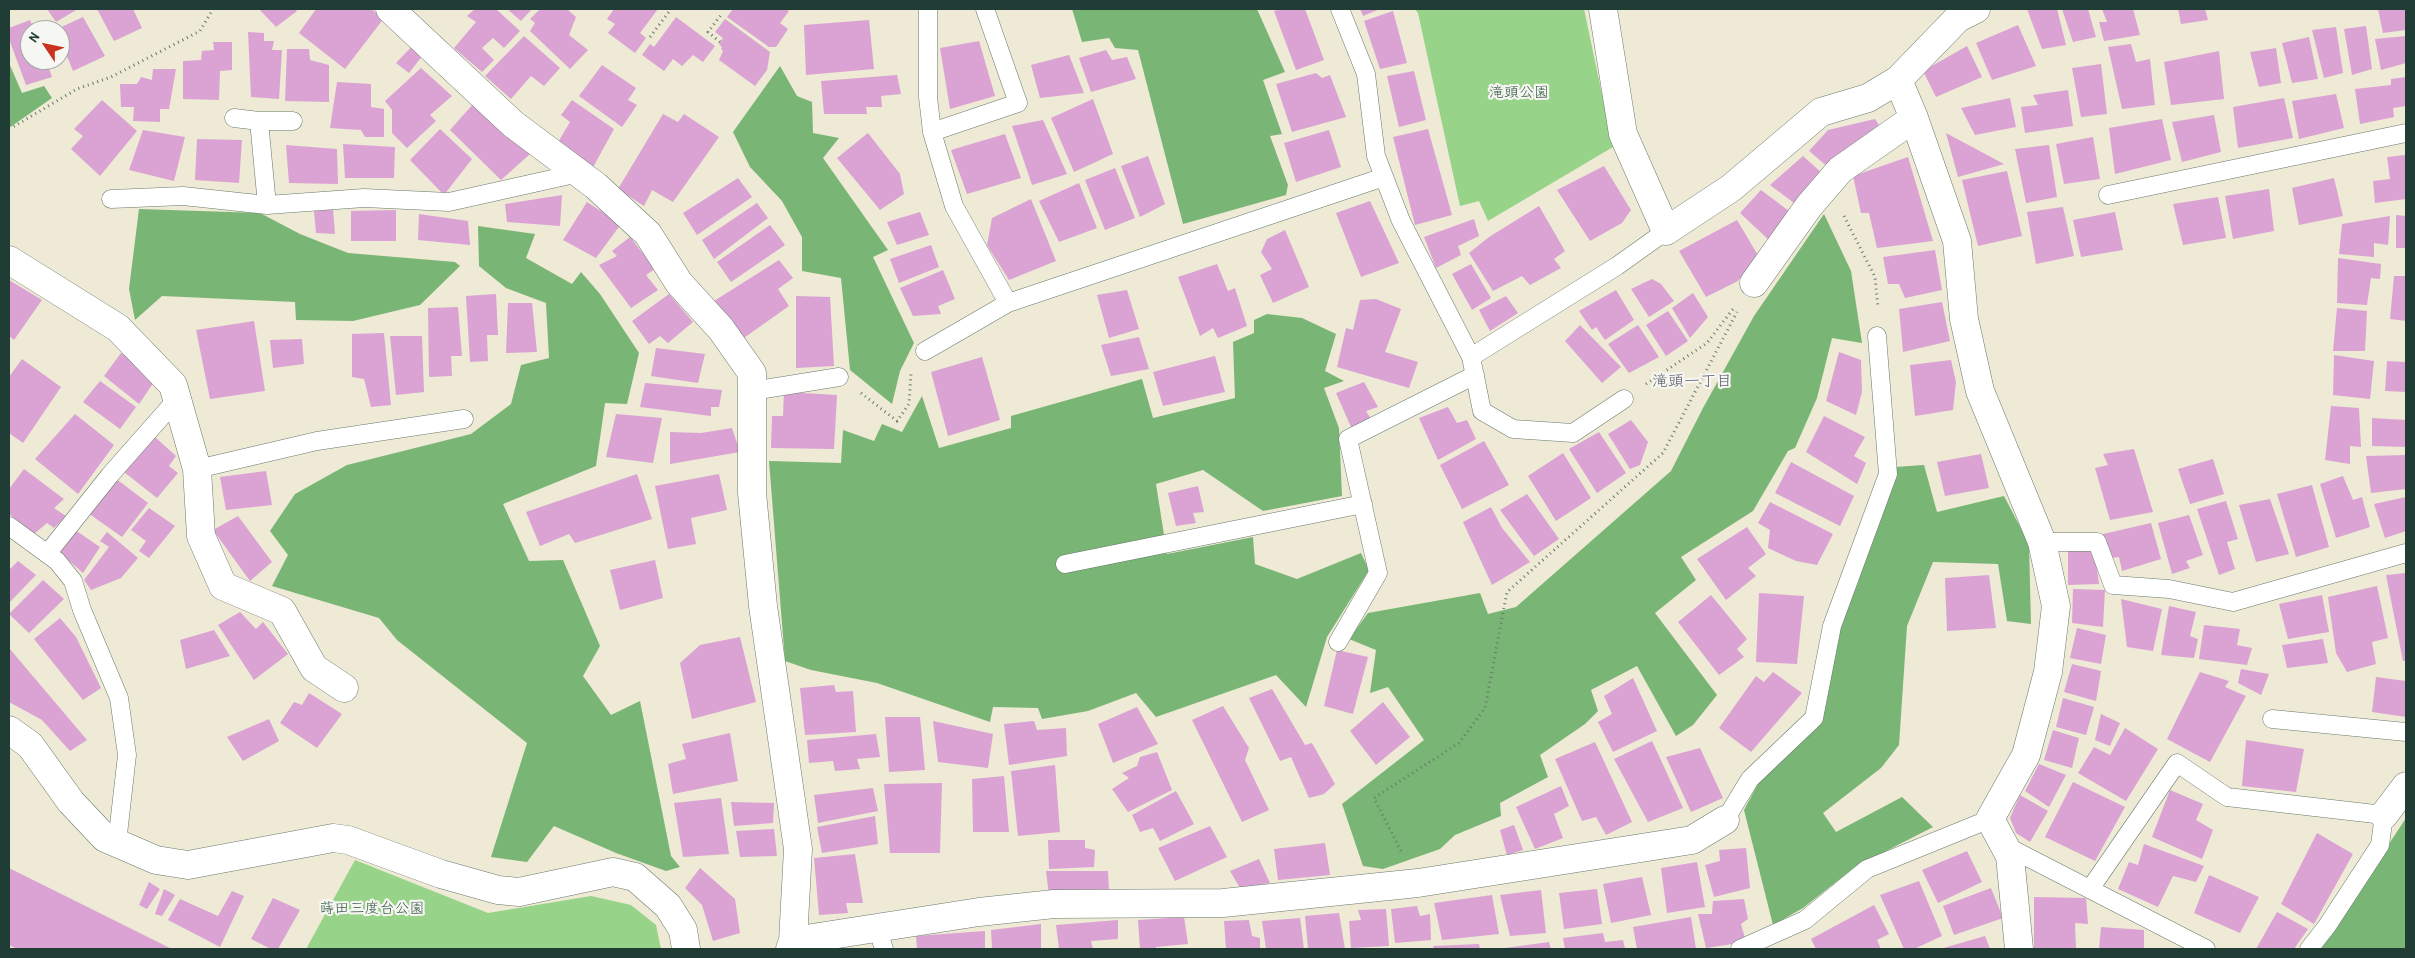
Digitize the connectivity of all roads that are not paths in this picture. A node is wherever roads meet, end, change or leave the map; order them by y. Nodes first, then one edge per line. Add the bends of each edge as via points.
1 (390, 9) edge
2 (928, 9) edge
3 (985, 9) edge
4 (1340, 9) edge
5 (1603, 9) edge
6 (1976, 9) edge
7 (1898, 80) junction
8 (234, 118) dead end
9 (1914, 118) junction
10 (259, 121) junction
11 (293, 121) dead end
12 (932, 132) junction
13 (2406, 133) edge
14 (579, 174) junction
15 (1384, 177) junction
16 (2108, 195) dead end
17 (111, 200) dead end
18 (267, 205) junction
19 (1666, 231) junction
20 (9, 260) edge
21 (1754, 283) road end
22 (1008, 303) junction
23 (1877, 336) road end
24 (925, 351) road end
25 (1471, 357) junction
26 (1475, 375) junction
27 (839, 377) road end
28 (752, 391) junction
29 (177, 399) junction
30 (1624, 399) road end
31 (464, 419) dead end
32 (197, 469) junction
33 (1363, 504) junction
34 (9, 526) edge
35 (2042, 542) junction
36 (2406, 553) edge
37 (47, 554) junction
38 (1065, 564) dead end
39 (1338, 642) dead end
40 (344, 688) dead end
41 (2272, 719) dead end
42 (9, 730) edge
43 (2406, 732) edge
44 (2406, 786) edge
45 (2384, 815) junction
46 (1990, 819) junction
47 (1725, 820) joint
48 (118, 843) junction
49 (2004, 845) junction
50 (2090, 889) junction
51 (880, 938) edge
52 (791, 945) edge
53 (686, 949) edge
54 (1740, 949) edge
55 (2019, 949) edge
56 (2206, 949) edge
57 (2309, 949) edge

1 - 14 street via 513,124
2 - 12 lane via 928,97
3 - 12 lane via 1018,103
4 - 15 lane via 1366,74 1376,156
5 - 19 street via 1623,134
6 - 7 street via 1958,18
7 - 9 street
7 - 19 street via 1868,98 1821,112 1731,188
8 - 10 lane
9 - 21 street via 1840,170 1809,206
9 - 35 street via 1957,241 1964,319 1980,391
10 - 11 lane
10 - 18 lane
12 - 22 lane via 954,206
13 - 16 lane
14 - 18 lane via 449,202 364,198
14 - 28 street via 648,234 679,283 721,329 752,373
15 - 22 lane
15 - 25 lane via 1401,221
17 - 18 lane via 183,196
19 - 25 lane via 1617,266
20 - 29 street via 118,328 173,385
22 - 24 lane
23 - 47 lane via 1888,474 1832,626 1814,718 1750,779
25 - 26 lane
26 - 30 lane via 1482,411 1513,429 1573,433
26 - 33 lane via 1348,438
27 - 28 lane
28 - 52 street via 753,502 763,606 798,849
29 - 32 street
29 - 37 lane
31 - 32 lane via 317,441
32 - 40 street via 201,536 224,586 282,611 314,668
33 - 38 lane
33 - 39 lane via 1378,573
34 - 37 lane
35 - 36 lane via 2097,542 2112,585 2169,588 2233,602
35 - 46 street via 2056,606 2048,672 2026,755
37 - 48 lane via 73,581 119,698 127,755
41 - 43 lane
42 - 48 street via 30,744 71,802 105,838
44 - 45 street
45 - 50 lane via 2227,797 2177,763
45 - 57 lane via 2380,845
46 - 49 street
46 - 54 lane via 1867,869 1805,920
47 - 51 street via 1692,840 1418,883 1223,903 1054,904 979,912
48 - 53 street via 156,860 188,865 333,838 348,840 441,874 498,890 519,892 613,872 635,877 668,906 683,930
49 - 50 lane
49 - 55 street via 2010,856
50 - 56 lane
51 - 52 street

